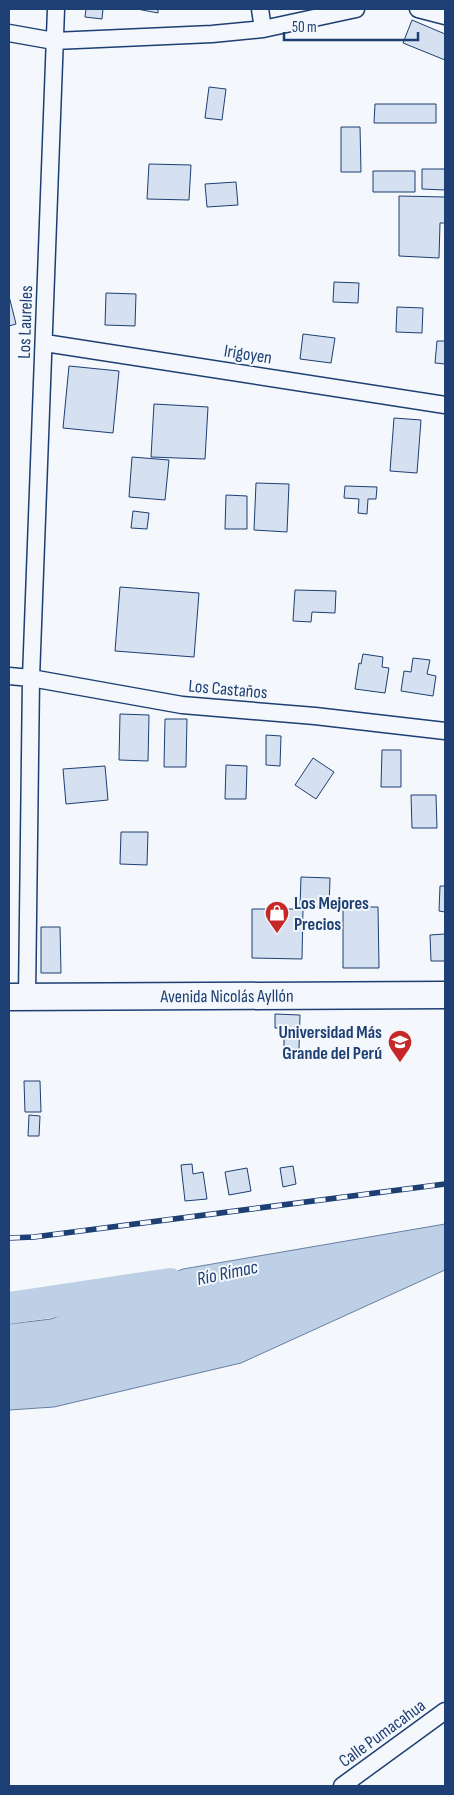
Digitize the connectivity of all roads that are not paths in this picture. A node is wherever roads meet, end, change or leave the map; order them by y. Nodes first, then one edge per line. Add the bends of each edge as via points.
1 (56, 9) edge
2 (260, 9) edge
3 (356, 9) edge
4 (418, 9) edge
5 (445, 16) edge
6 (263, 29) junction
7 (9, 33) edge
8 (54, 41) junction
9 (45, 343) junction
10 (445, 405) edge
11 (9, 676) edge
12 (31, 678) junction
13 (445, 731) edge
14 (445, 995) edge
15 (18, 997) edge
16 (445, 1711) edge
17 (342, 1786) edge

1 - 8 street, Los Laureles
2 - 6 street
3 - 6 street
4 - 5 street
6 - 8 street
7 - 8 street
8 - 9 street, Los Laureles
9 - 10 street, Irigoyen
9 - 12 street, Los Laureles
11 - 12 street, Los Castaños
12 - 13 street, Los Castaños via 182,706 315,716
12 - 15 street, Los Laureles
14 - 15 highway, Avenida Nicolás Ayllón
16 - 17 street, Calle Pumacahua

